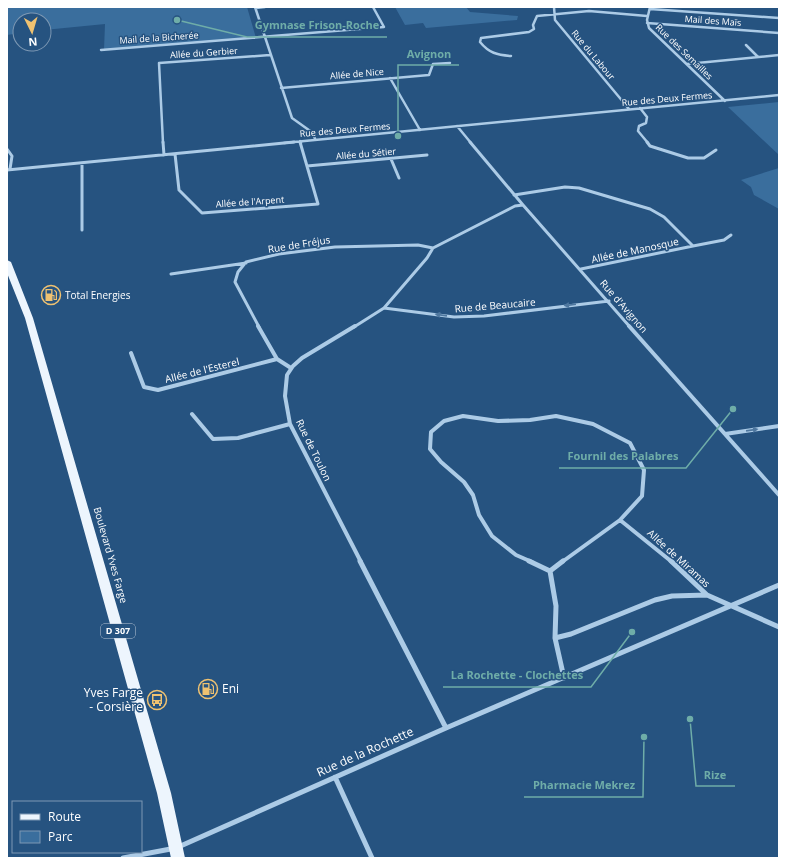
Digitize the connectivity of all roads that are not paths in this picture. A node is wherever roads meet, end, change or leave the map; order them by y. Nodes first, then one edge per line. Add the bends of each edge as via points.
1 (256, 7) edge
2 (265, 7) edge
3 (373, 7) edge
4 (554, 7) edge
5 (650, 8) edge
6 (554, 14) junction
7 (647, 16) junction
8 (779, 18) edge
9 (647, 23) junction
10 (779, 33) edge
11 (265, 37) junction
12 (746, 45) dead end
13 (101, 50) dead end
14 (270, 55) junction
15 (779, 55) edge
16 (512, 56) dead end
17 (758, 57) junction
18 (450, 63) dead end
19 (687, 64) junction
20 (390, 78) junction
21 (282, 88) junction
22 (779, 95) edge
23 (725, 101) junction
24 (640, 108) junction
25 (630, 109) junction
26 (457, 126) junction
27 (420, 130) junction
28 (315, 140) junction
29 (300, 141) junction
30 (7, 149) edge
31 (716, 150) dead end
32 (175, 154) junction
33 (164, 155) junction
34 (427, 155) dead end
35 (391, 159) junction
36 (82, 163) junction
37 (307, 166) junction
38 (9, 170) edge
39 (399, 178) dead end
40 (514, 195) junction
41 (523, 205) junction
42 (82, 230) dead end
43 (731, 235) dead end
44 (693, 246) junction
45 (434, 248) junction
46 (7, 262) edge
47 (246, 262) junction
48 (581, 269) junction
49 (171, 274) dead end
50 (609, 301) junction
51 (384, 308) junction
52 (131, 353) dead end
53 (277, 359) junction
54 (291, 368) junction
55 (192, 414) dead end
56 (290, 424) junction
57 (779, 426) edge
58 (725, 434) junction
59 (779, 495) edge
60 (620, 520) junction
61 (550, 571) junction
62 (779, 585) edge
63 (707, 595) junction
64 (729, 606) junction
65 (779, 627) edge
66 (555, 638) junction
67 (564, 678) junction
68 (446, 728) junction
69 (335, 777) junction
70 (177, 853) edge
71 (123, 858) edge
72 (372, 858) edge

1 - 2 street
1 - 11 street
3 - 11 street, Mail de la Bicherée via 384,27
4 - 6 street
5 - 7 street, Rue des Semailles
5 - 8 street
6 - 7 street via 589,11
6 - 16 street via 537,16 534,29 529,32 481,38 480,42 487,52
6 - 25 street, Rue du Labour via 555,20
7 - 9 street, Rue des Semailles
9 - 10 street, Mail des Maïs
9 - 19 street, Rue des Semailles via 655,35
11 - 13 street, Mail de la Bicherée
11 - 14 street
12 - 17 street
14 - 21 street
14 - 33 street, Allée du Gerbier via 159,63
15 - 17 street
17 - 19 street
18 - 20 street, Allée de Nice via 433,64 429,75
19 - 23 street, Rue des Semailles
20 - 21 street, Allée de Nice
20 - 27 street
21 - 28 street via 292,118 312,133
22 - 23 street, Rue des Deux Fermes
23 - 24 street, Rue des Deux Fermes
24 - 25 street, Rue des Deux Fermes
24 - 31 street via 647,117 646,123 639,126 638,132 650,146 688,158 704,158
25 - 26 street, Rue des Deux Fermes
26 - 27 street, Rue des Deux Fermes
26 - 40 street, Rue d'Avignon
27 - 28 street, Rue des Deux Fermes
28 - 29 street, Rue des Deux Fermes
29 - 32 street, Rue des Deux Fermes
29 - 37 street
30 - 38 street via 13,157
32 - 33 street, Rue des Deux Fermes
32 - 37 street, Allée de l'Arpent via 179,190 202,213 318,204
33 - 36 street, Rue des Deux Fermes
34 - 35 street, Allée du Sétier
35 - 37 street, Allée du Sétier
35 - 39 street
36 - 38 street, Rue des Deux Fermes
36 - 42 street
40 - 41 street, Rue d'Avignon
40 - 44 street, Allée de Manosque via 565,187 579,188 650,210 664,217
41 - 45 street via 508,210
41 - 48 street, Rue d'Avignon
43 - 44 street, Allée de Manosque via 724,240
44 - 48 street, Allée de Manosque
45 - 47 street, Rue de Fréjus via 418,245 335,247 279,254
45 - 51 street
46 - 70 main road, Boulevard Yves Farge / D 307 via 29,318 57,415 164,793
47 - 49 street, Rue de Fréjus
47 - 53 street via 238,272 235,282
48 - 50 street, Rue d'Avignon
50 -> 51 street, Rue de Beaucaire via 484,316 454,317
50 - 58 street, Rue d'Avignon
51 - 54 street via 302,358
52 - 53 street, Allée de l'Esterel via 144,387 158,390
53 - 54 street
54 - 56 street, Rue de Toulon via 286,379 285,402
55 - 56 street via 213,439 238,438
56 - 68 street, Rue de Toulon
58 -> 57 street
58 - 59 street, Rue d'Avignon
60 - 61 street
60 - 61 street via 642,496 644,470 630,442 593,424 556,416 498,421 463,416 444,421 431,432 430,449 464,482 473,495 479,515 492,536 516,556
60 - 63 street, Allée de Miramas via 669,559
61 - 66 street via 556,606
62 - 64 street, Rue de la Rochette
63 - 64 street
63 - 66 street via 672,596 655,600
64 - 65 street
64 - 67 street, Rue de la Rochette
66 - 67 street
67 - 68 street, Rue de la Rochette
68 - 69 street, Rue de la Rochette
69 - 70 street, Rue de la Rochette
69 - 72 street
70 - 71 street, Rue de la Rochette

